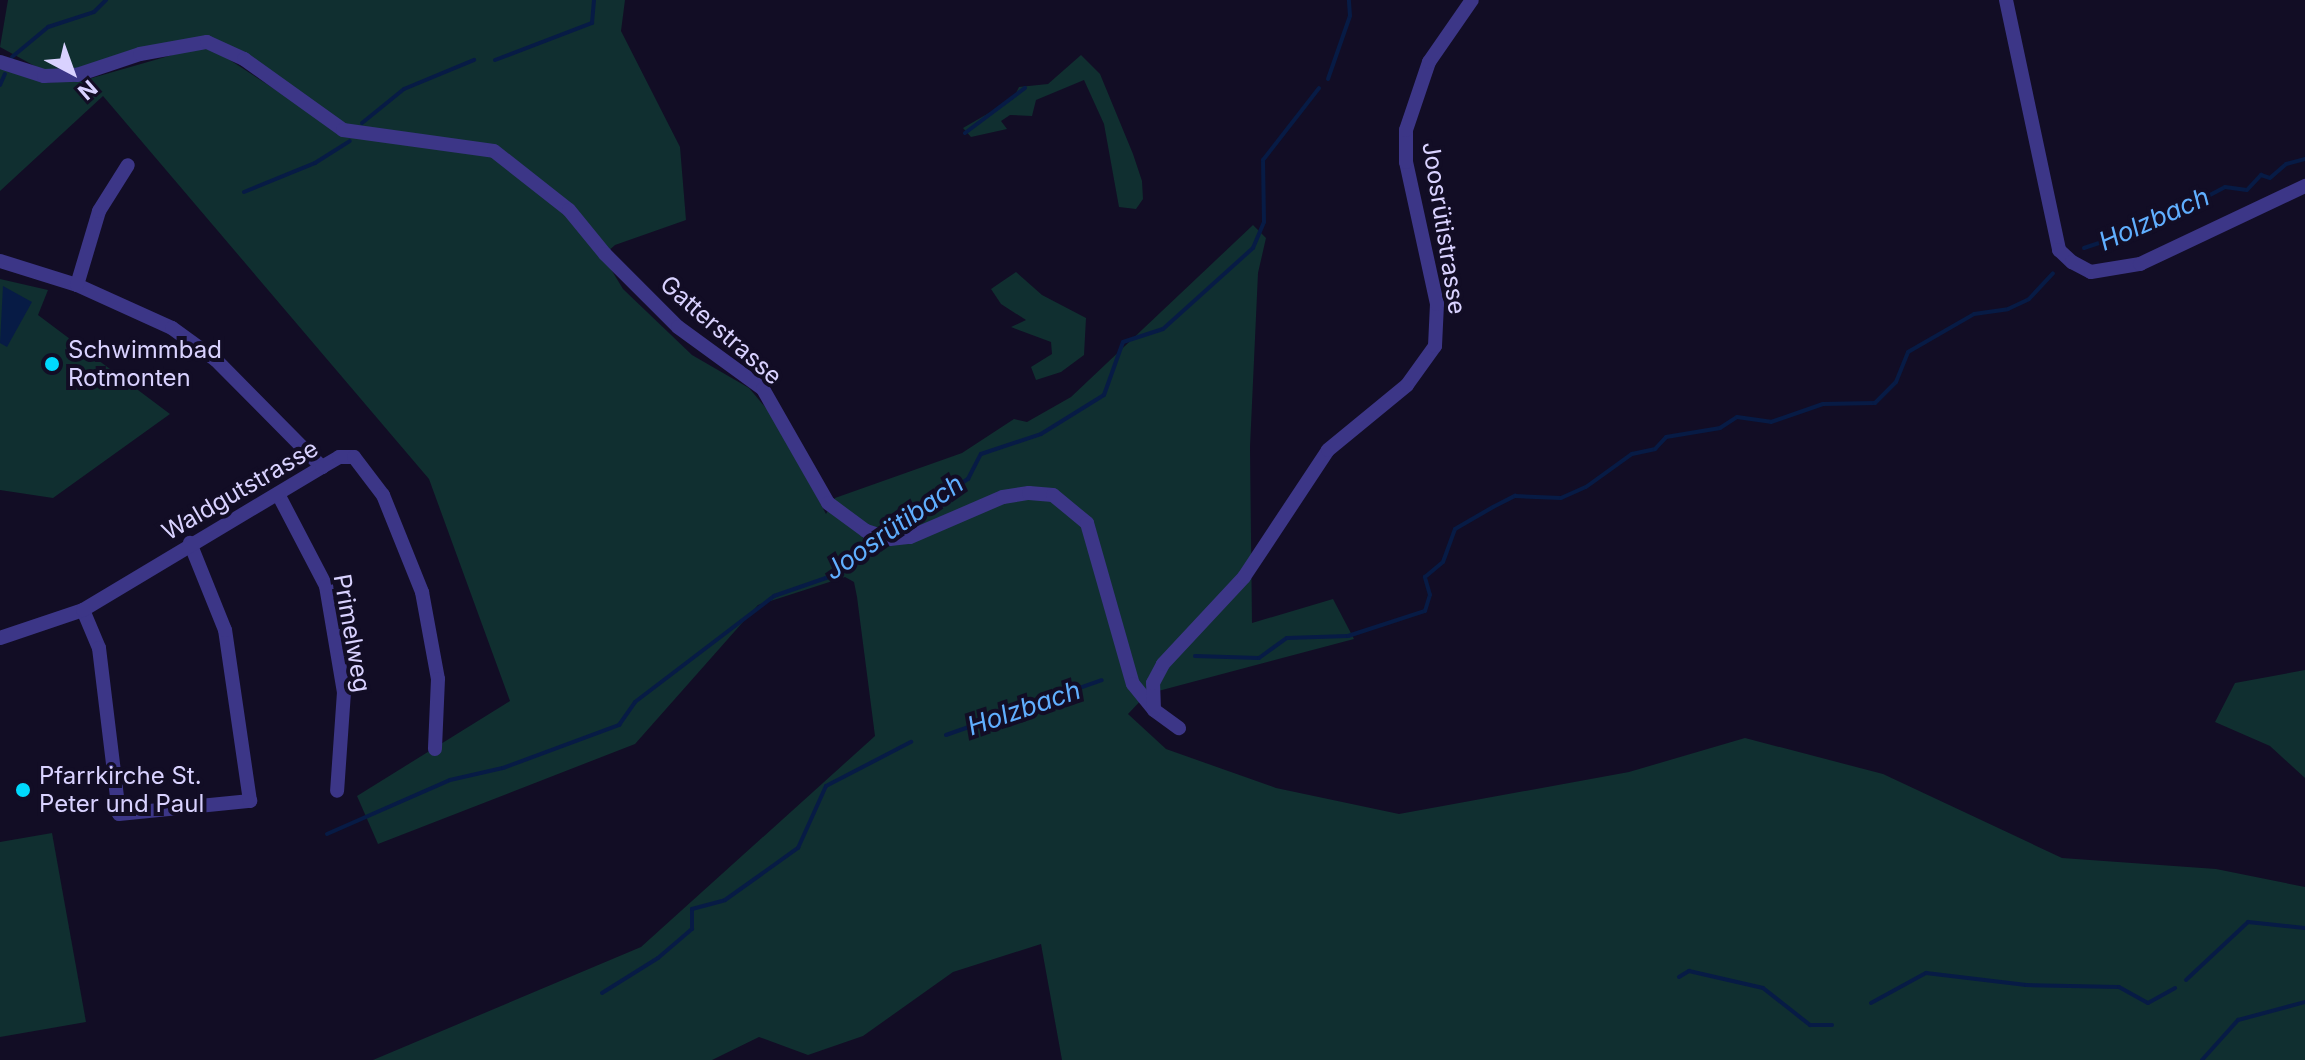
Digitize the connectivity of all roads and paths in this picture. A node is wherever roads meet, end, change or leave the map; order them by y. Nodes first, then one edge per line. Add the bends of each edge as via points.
1 (1472, 0) edge
2 (2006, 0) edge
3 (0, 62) edge
4 (128, 165) dead end
5 (2305, 186) edge
6 (0, 261) edge
7 (77, 285) junction
8 (322, 467) junction
9 (278, 494) junction
10 (190, 543) junction
11 (83, 610) junction
12 (0, 638) edge
13 (1154, 710) junction
14 (1179, 728) dead end
15 (435, 749) dead end
16 (337, 791) dead end

1 - 13 street, Joosrütistrasse via 1429,62 1406,130 1406,162 1437,304 1435,346 1407,385 1328,450 1244,577 1163,664 1153,683
2 - 5 street via 2059,250 2072,262 2091,272 2140,264
3 - 13 street, Gatterstrasse via 44,76 77,75 140,54 207,42 244,59 343,130 494,151 569,210 678,327 763,389 828,503 883,536 910,537 1003,497 1053,495 1087,523 1133,684
4 - 7 street via 99,211
6 - 7 street
7 - 8 street via 172,328 216,360
8 - 9 street, Waldgutstrasse
8 - 15 street, Waldgutstrasse via 339,457 354,457 369,471 422,592 438,679
9 - 10 street, Waldgutstrasse
9 - 16 street, Primelweg via 326,586 344,692
10 - 11 street, Waldgutstrasse
10 - 11 street via 225,630 250,801 119,814 99,648
11 - 12 street, Waldgutstrasse
13 - 14 street, Gatterstrasse

